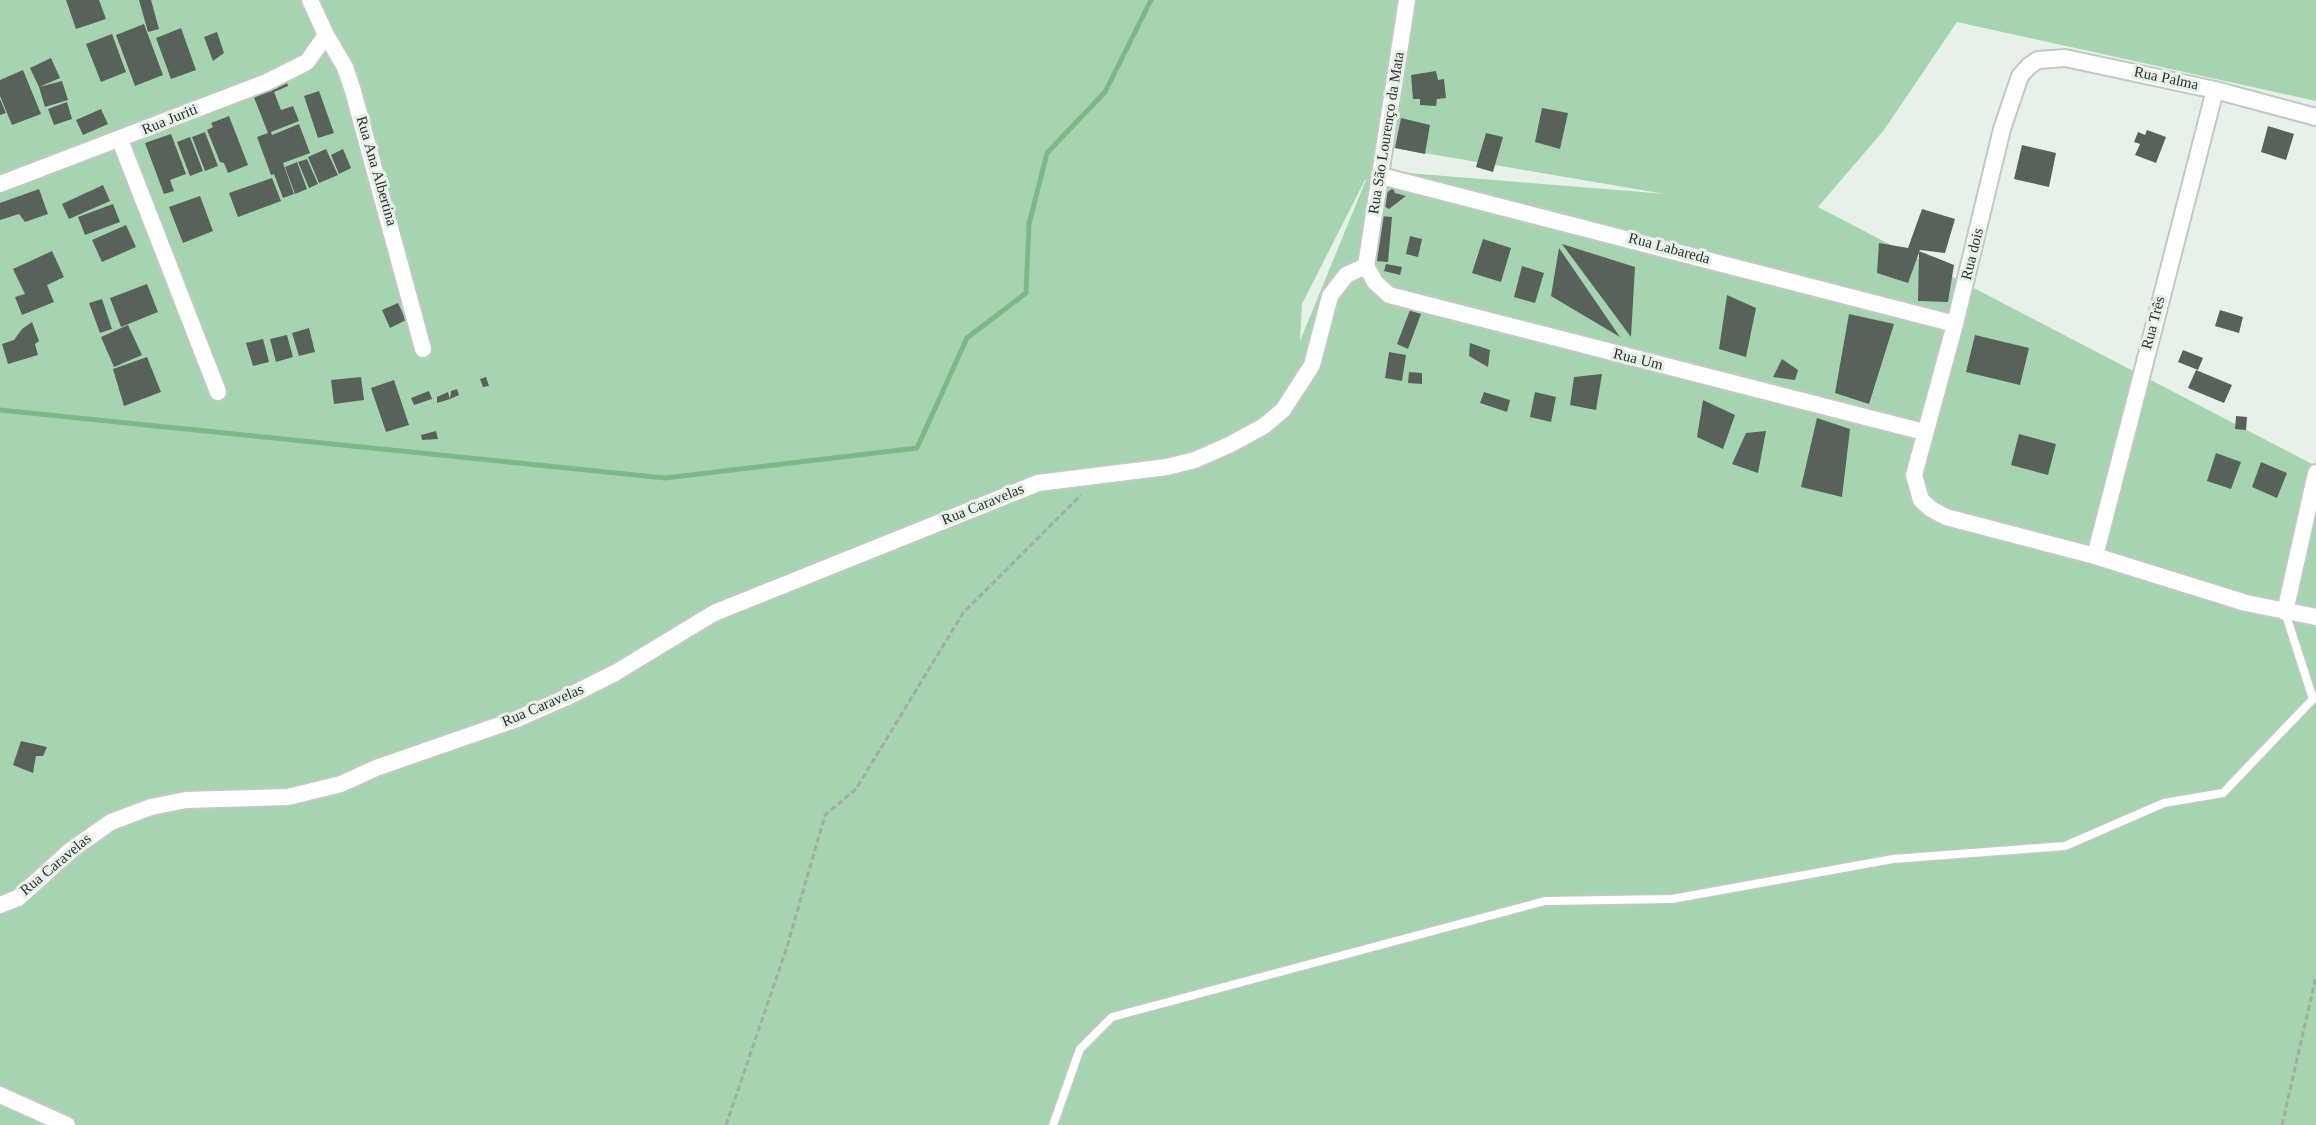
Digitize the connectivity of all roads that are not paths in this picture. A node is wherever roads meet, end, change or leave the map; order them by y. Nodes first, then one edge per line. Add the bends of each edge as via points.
1 (310, 0) edge
2 (1407, 0) edge
3 (326, 35) junction
4 (2020, 76) joint
5 (2215, 90) junction
6 (2316, 117) edge
7 (120, 140) junction
8 (1381, 176) junction
9 (0, 184) edge
10 (1366, 266) junction
11 (1955, 324) junction
12 (423, 349) dead end
13 (218, 392) dead end
14 (1924, 432) junction
15 (2316, 474) edge
16 (2095, 556) junction
17 (2285, 612) junction
18 (2316, 618) edge
19 (0, 905) edge
20 (0, 1095) edge
21 (68, 1125) edge
22 (1053, 1125) edge

1 - 3 street, Rua Ana Albertina
2 - 8 street, Rua São Lourenço da Mata
3 - 7 street, Rua Juriti via 307,62 267,82
3 - 12 street, Rua Ana Albertina via 345,67 353,91
4 - 5 street, Rua Palma via 2038,60 2065,58
4 - 11 street, Rua dois via 2002,129
5 - 6 street, Rua Palma
5 - 16 street, Rua Três
7 - 9 street, Rua Juriti
7 - 13 street
8 - 10 street, Rua São Lourenço da Mata
8 - 11 street, Rua Labareda
10 - 14 street, Rua Um via 1389,295
10 - 19 street, Rua Caravelas via 1346,275 1330,296 1312,365 1283,410 1264,426 1195,460 1038,483 714,613 615,673 517,719 415,753 341,784 288,797 186,800 151,807 111,822 87,837 18,898
11 - 14 street, Rua dois
14 - 16 street, Rua dois via 1914,475 1921,500 1931,509 1946,517
15 - 17 street
16 - 17 street, Rua dois
17 - 18 street, Rua dois
17 - 22 lane via 2313,699 2223,793 2164,803 2065,846 1893,859 1672,899 1545,901 1112,1017 1080,1049
20 - 21 street

